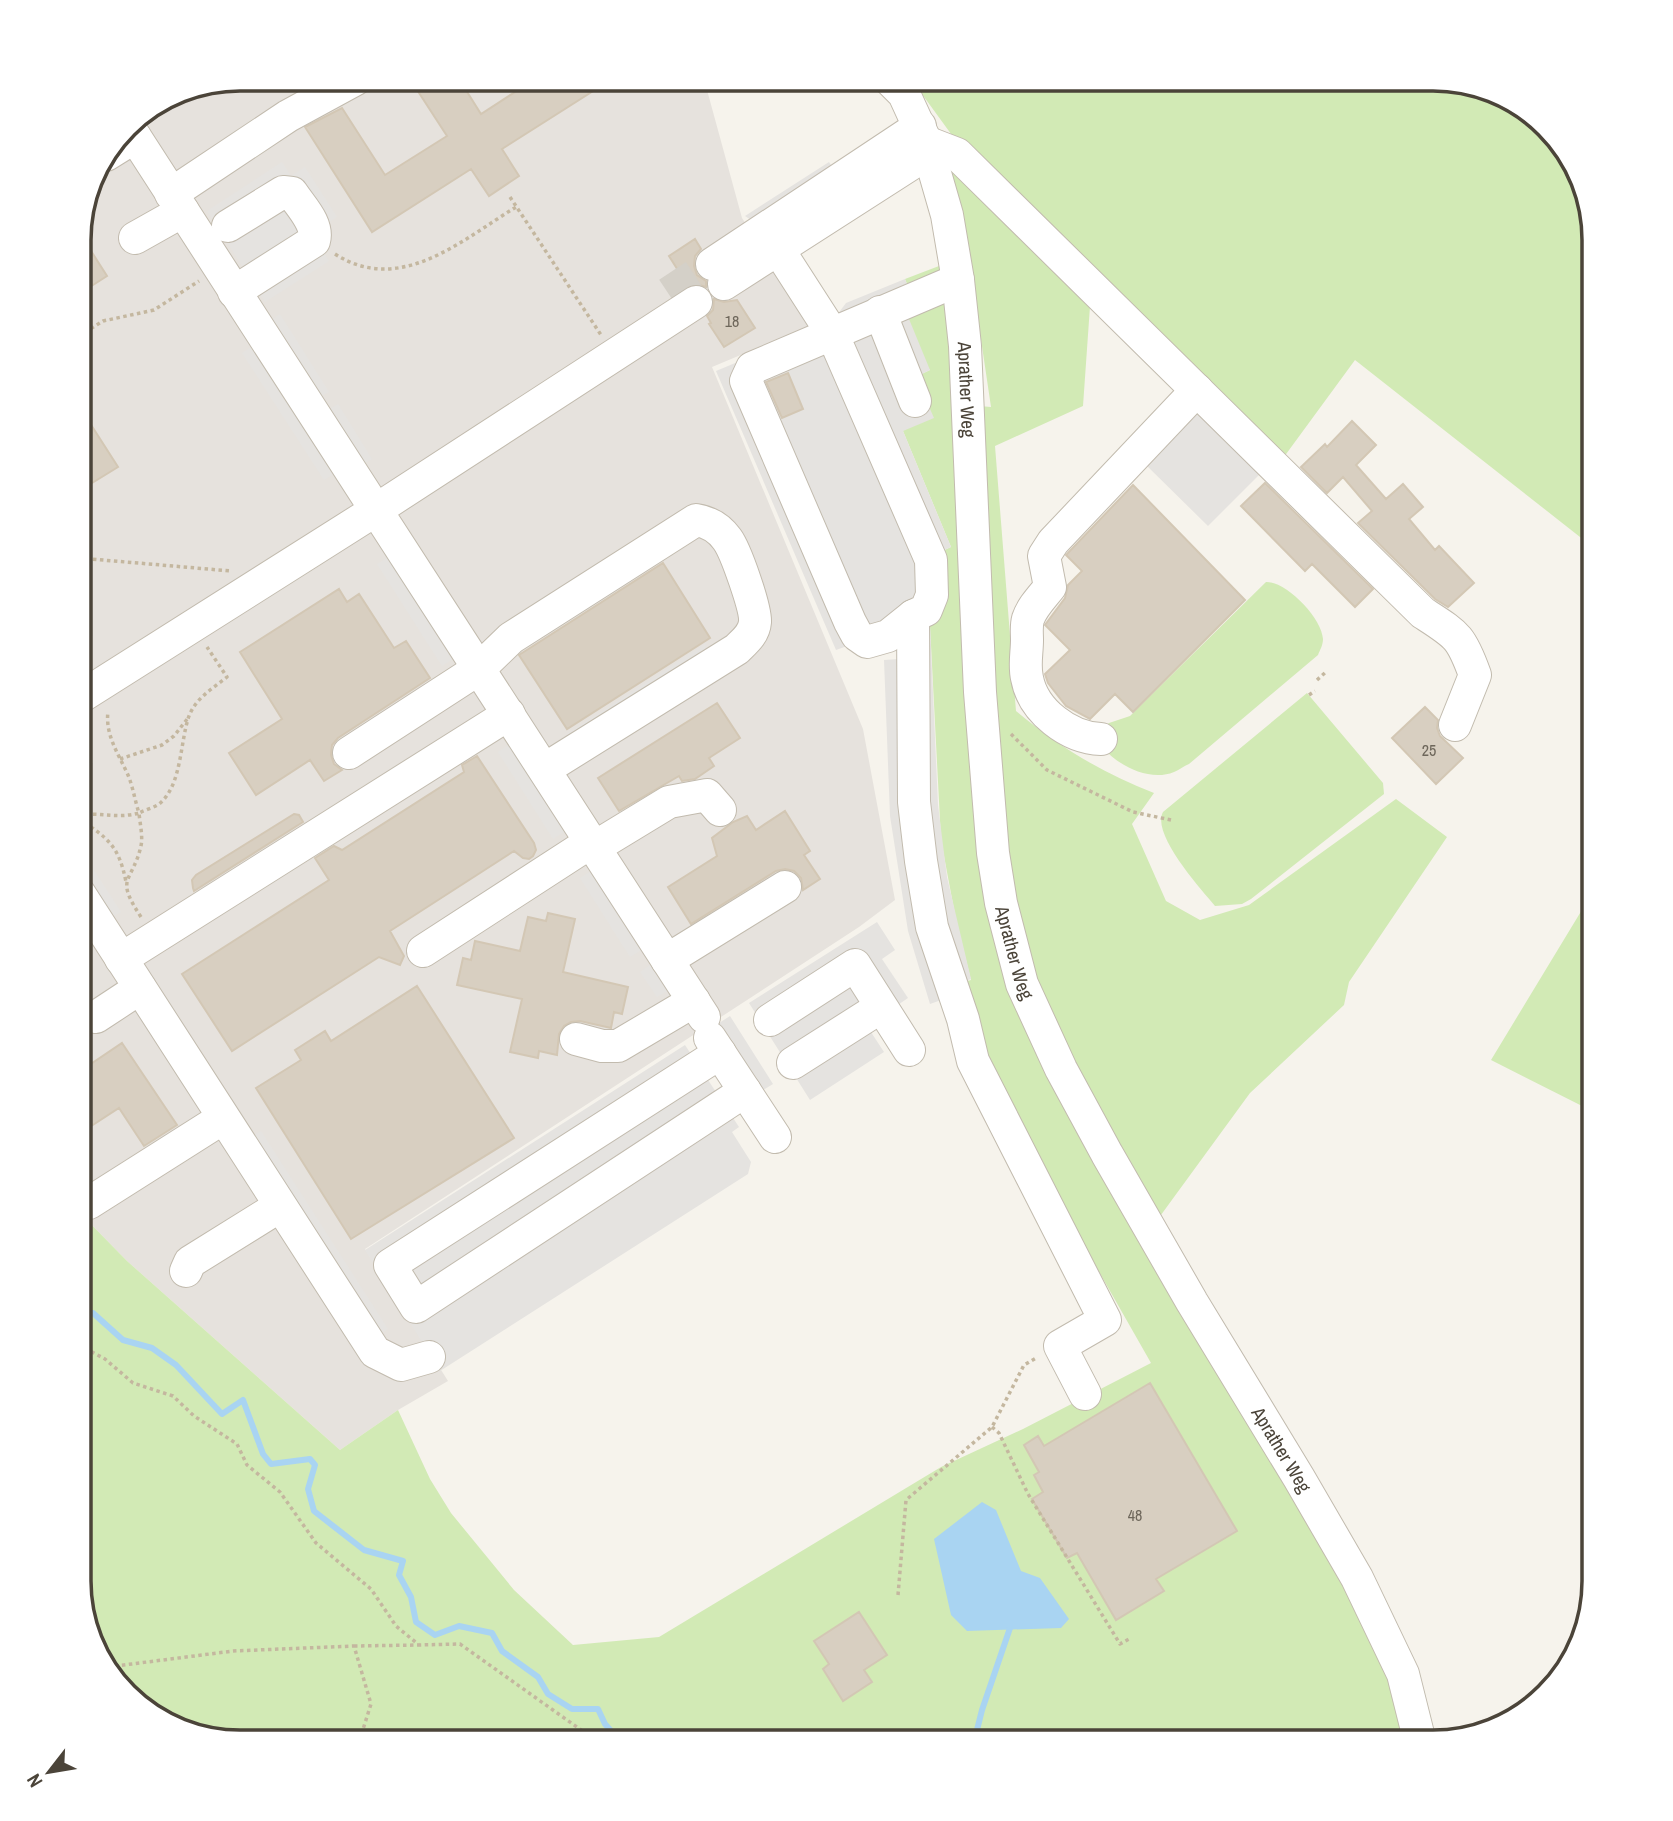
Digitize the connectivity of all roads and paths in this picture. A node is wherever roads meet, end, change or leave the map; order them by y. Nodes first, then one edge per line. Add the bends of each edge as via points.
1 (334, 91) edge
2 (901, 91) edge
3 (135, 135) edge
4 (925, 140) junction
5 (510, 197) dead end
6 (177, 202) junction
7 (516, 206) junction
8 (228, 226) dead end
9 (316, 235) junction
10 (135, 238) dead end
11 (778, 249) junction
12 (226, 280) junction
13 (958, 280) junction
14 (682, 297) tunnel mouth
15 (880, 312) junction
16 (91, 328) edge
17 (832, 333) junction
18 (626, 347) junction
19 (1197, 390) junction
20 (915, 401) dead end
21 (376, 510) junction
22 (91, 559) edge
23 (259, 584) junction
24 (913, 616) junction
25 (193, 625) junction
26 (480, 668) junction
27 (1327, 671) dead end
28 (109, 678) junction
29 (1317, 680) dead end
30 (91, 690) edge
31 (1315, 691) dead end
32 (1309, 695) dead end
33 (509, 714) junction
34 (189, 717) junction
35 (1455, 725) dead end
36 (1010, 733) dead end
37 (1101, 739) dead end
38 (349, 753) dead end
39 (120, 759) junction
40 (545, 769) junction
41 (720, 810) dead end
42 (139, 813) junction
43 (91, 815) edge
44 (1171, 820) dead end
45 (91, 826) edge
46 (593, 845) junction
47 (127, 884) junction
48 (785, 887) dead end
49 (91, 912) edge
50 (154, 939) junction
51 (423, 951) dead end
52 (121, 959) junction
53 (667, 961) junction
54 (140, 988) junction
55 (881, 1007) junction
56 (96, 1017) dead end
57 (769, 1020) dead end
58 (707, 1027) junction
59 (576, 1039) dead end
60 (909, 1050) dead end
61 (793, 1063) dead end
62 (745, 1091) junction
63 (223, 1118) junction
64 (775, 1137) dead end
65 (91, 1202) edge
66 (279, 1206) junction
67 (186, 1272) dead end
68 (1060, 1346) junction
69 (91, 1351) edge
70 (429, 1357) dead end
71 (1085, 1394) dead end
72 (992, 1427) junction
73 (898, 1595) dead end
74 (1129, 1639) dead end
75 (419, 1645) junction
76 (354, 1646) junction
77 (117, 1666) edge
78 (363, 1730) edge
79 (581, 1730) edge
80 (1417, 1730) edge

1 - 6 street via 288,116
2 - 4 street, Aprather Weg
3 - 6 street
4 - 11 street
4 - 11 street via 728,268
4 - 13 street, Aprather Weg via 947,215
4 - 19 street via 957,154
5 - 7 path
6 - 10 street
6 - 12 street
7 - 9 path via 428,261 407,267 358,265 337,255
7 - 18 path
8 - 9 street via 283,192 292,193
9 - 12 street via 314,241
11 - 17 street
12 - 16 path via 154,310 103,321
12 - 21 street
13 - 15 street
13 - 80 street, Aprather Weg via 992,853 1022,984 1107,1154 1357,1578 1403,1674
14 - 18 street
15 - 17 street
15 - 20 street
17 - 24 street via 931,560 932,595 926,610
17 - 24 street via 752,368 746,381 857,635 867,642 888,636
18 - 21 street
19 - 35 street via 1423,613 1454,633 1475,675
19 - 37 street via 1076,516 1044,556 1050,587 1028,621 1027,680 1041,706 1065,729
21 - 23 street
21 - 26 street
22 - 23 path via 228,569
23 - 25 street
24 - 68 street via 914,803 932,927 973,1061 1105,1320
25 - 28 street
25 - 34 path via 227,677 199,699
26 - 33 street
26 - 38 street
26 - 40 street via 511,638 695,520 709,523 726,537 754,610 749,638
27 - 29 path
28 - 30 street
28 - 39 path via 107,721
31 - 32 path
33 - 40 street
33 - 50 street
34 - 39 path via 162,745
34 - 42 path via 174,779 158,804
36 - 44 path via 1047,770 1133,812
39 - 42 path
40 - 46 street
41 - 46 street via 708,795 669,802
42 - 43 path
42 - 47 path via 142,841
45 - 47 path via 113,845
46 - 51 street
46 - 53 street
47 - 50 path via 128,897
48 - 53 street
49 - 52 street
50 - 52 street
52 - 54 street
53 - 58 street
54 - 56 street
54 - 63 street
55 - 57 street via 855,965
55 - 60 street
55 - 61 street
58 - 59 street via 618,1046
58 - 62 street
58 - 62 street via 390,1265 416,1307
62 - 64 street
63 - 65 street
63 - 66 street
66 - 67 street via 190,1262
66 - 70 street via 375,1352 401,1365
68 - 71 street
68 - 72 path via 1024,1365
69 - 75 path via 133,1383 173,1396 237,1444 247,1465 280,1492 316,1543 371,1589 396,1626
72 - 73 path via 906,1500
72 - 74 path via 1120,1644
75 - 76 path
75 - 79 path via 460,1644
76 - 77 path via 233,1651
76 - 78 path via 371,1704

